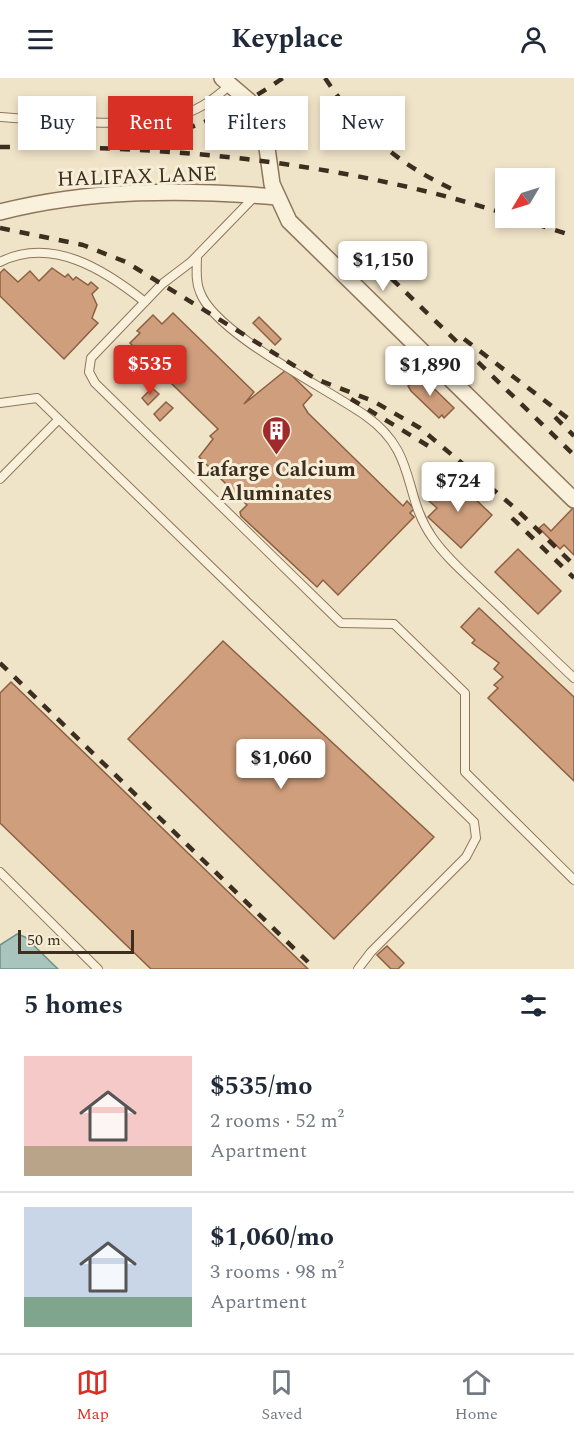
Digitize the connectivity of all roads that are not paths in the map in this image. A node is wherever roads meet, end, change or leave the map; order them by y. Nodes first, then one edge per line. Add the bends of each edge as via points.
1 (226, 82) edge
2 (0, 117) edge
3 (256, 195) junction
4 (277, 197) junction
5 (0, 212) edge
6 (197, 256) junction
7 (0, 262) edge
8 (145, 302) junction
9 (0, 403) edge
10 (58, 420) junction
11 (0, 479) edge
12 (574, 500) edge
13 (574, 678) edge
14 (0, 872) edge
15 (574, 880) edge
16 (98, 969) edge
17 (358, 969) edge

1 - 2 lane via 210,102 183,114 154,120 84,122
1 - 4 street via 263,119
3 - 4 street, HALIFAX LANE
3 - 5 street, HALIFAX LANE via 208,192 81,196
3 - 6 lane
4 - 12 street via 289,221 311,246
6 - 8 lane
6 - 13 lane via 196,278 204,301 250,342 367,416 389,436 400,450 423,524 442,552
7 - 8 lane via 31,252 76,260 98,267
8 - 15 lane via 91,358 89,372 96,383 341,623 394,624 465,693 465,772
9 - 10 lane via 37,398
10 - 11 lane
10 - 17 lane via 474,822 477,838 466,857
14 - 16 lane

